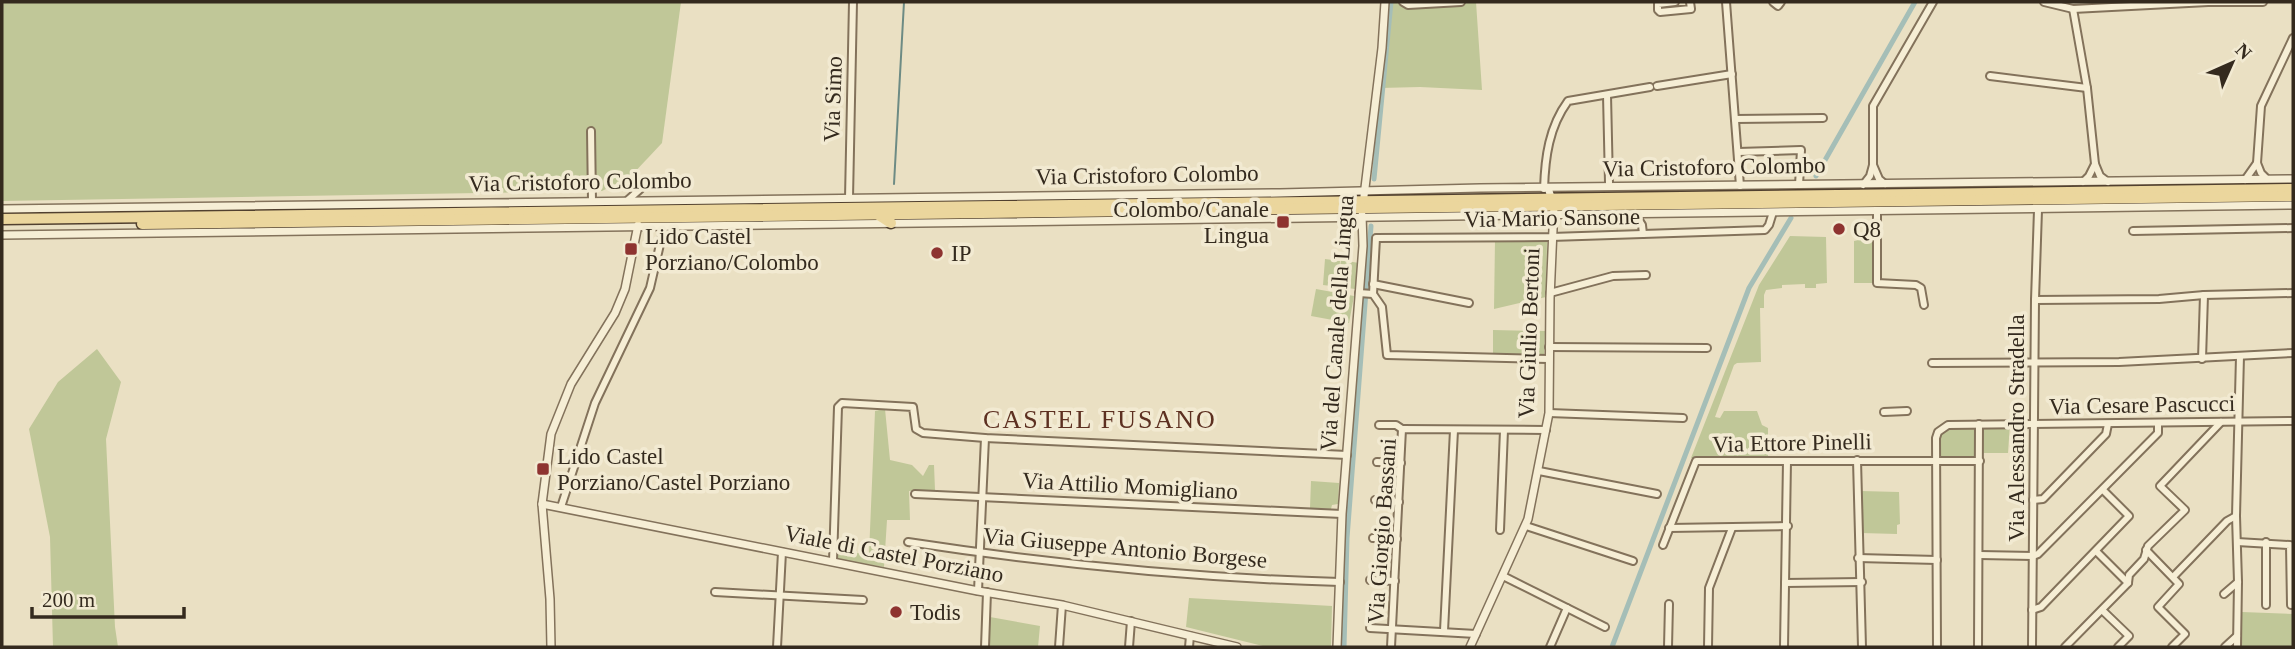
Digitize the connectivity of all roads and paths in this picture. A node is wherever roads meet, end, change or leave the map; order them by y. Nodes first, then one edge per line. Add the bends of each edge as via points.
1 (853, 2) edge
2 (1385, 2) edge
3 (1403, 2) edge
4 (1461, 2) edge
5 (1675, 2) edge
6 (1690, 2) edge
7 (1726, 2) edge
8 (1773, 2) edge
9 (1781, 2) edge
10 (1933, 2) edge
11 (2044, 2) edge
12 (2263, 2) edge
13 (2094, 4) edge
14 (2073, 9) junction
15 (2293, 38) edge
16 (1732, 74) junction
17 (1990, 76) dead end
18 (2087, 88) junction
19 (1607, 95) junction
20 (1823, 118) dead end
21 (1735, 119) junction
22 (591, 131) dead end
23 (1738, 152) junction
24 (2257, 163) junction
25 (2095, 164) junction
26 (1873, 165) junction
27 (2267, 179) junction
28 (2293, 179) edge
29 (2245, 180) junction
30 (648, 182) dead end
31 (2082, 182) junction
32 (2108, 182) junction
33 (1609, 183) dead end
34 (1800, 185) junction
35 (1863, 185) junction
36 (1886, 185) junction
37 (1740, 186) junction
38 (1480, 188) junction
39 (2293, 189) edge
40 (2293, 196) edge
41 (849, 198) junction
42 (1492, 198) junction
43 (772, 199) junction
44 (1550, 199) junction
45 (628, 200) junction
46 (650, 200) junction
47 (592, 201) junction
48 (1363, 204) junction
49 (2293, 205) edge
50 (781, 208) junction
51 (1771, 208) junction
52 (2, 209) edge
53 (1241, 209) junction
54 (2038, 210) junction
55 (1877, 211) junction
56 (877, 214) junction
57 (1635, 214) junction
58 (2, 219) edge
59 (498, 219) junction
60 (640, 219) junction
61 (1250, 219) junction
62 (891, 223) junction
63 (2, 225) edge
64 (664, 227) junction
65 (490, 228) junction
66 (2293, 228) edge
67 (2133, 231) dead end
68 (2, 234) edge
69 (1643, 234) junction
70 (1551, 237) junction
71 (1646, 275) dead end
72 (1373, 284) junction
73 (1360, 293) junction
74 (1550, 293) junction
75 (2293, 293) edge
76 (1372, 294) junction
77 (2204, 295) junction
78 (2035, 300) junction
79 (1469, 303) dead end
80 (1924, 305) dead end
81 (1549, 347) junction
82 (1707, 348) dead end
83 (2293, 353) edge
84 (2239, 356) junction
85 (1549, 359) junction
86 (2202, 359) junction
87 (2035, 362) junction
88 (1931, 363) dead end
89 (1906, 411) dead end
90 (1884, 412) dead end
91 (1549, 413) junction
92 (1683, 418) dead end
93 (2239, 421) junction
94 (2293, 421) edge
95 (2221, 422) junction
96 (1979, 424) junction
97 (2035, 424) junction
98 (2158, 424) junction
99 (1379, 425) dead end
100 (2108, 425) junction
101 (1402, 429) junction
102 (1454, 430) junction
103 (1504, 430) junction
104 (1546, 430) junction
105 (985, 438) junction
106 (1347, 455) junction
107 (1857, 460) junction
108 (1936, 460) junction
109 (1787, 461) junction
110 (1980, 461) junction
111 (1377, 462) dead end
112 (1401, 463) junction
113 (1539, 471) junction
114 (2103, 490) junction
115 (915, 494) dead end
116 (1657, 494) dead end
117 (982, 497) junction
118 (1375, 500) dead end
119 (2034, 500) junction
120 (1399, 502) junction
121 (542, 504) junction
122 (561, 507) junction
123 (1342, 513) junction
124 (2236, 516) junction
125 (1526, 526) junction
126 (1788, 526) junction
127 (1669, 528) junction
128 (1732, 528) junction
129 (1500, 530) dead end
130 (1373, 538) dead end
131 (1397, 539) junction
132 (908, 542) dead end
133 (2237, 542) junction
134 (2266, 542) junction
135 (1663, 545) dead end
136 (2146, 550) junction
137 (2096, 551) junction
138 (782, 552) junction
139 (979, 553) junction
140 (1980, 555) junction
141 (2033, 556) junction
142 (1858, 558) junction
143 (1937, 560) junction
144 (833, 561) junction
145 (1633, 561) dead end
146 (1503, 576) junction
147 (2173, 577) junction
148 (1370, 580) dead end
149 (1395, 581) junction
150 (1340, 582) junction
151 (1861, 582) junction
152 (2238, 582) junction
153 (1785, 583) junction
154 (2128, 583) junction
155 (978, 591) junction
156 (715, 592) dead end
157 (988, 592) junction
158 (2224, 594) dead end
159 (780, 596) junction
160 (863, 600) dead end
161 (1669, 604) dead end
162 (1062, 605) junction
163 (2266, 605) dead end
164 (2291, 605) dead end
165 (1567, 608) junction
166 (2032, 610) junction
167 (2102, 610) junction
168 (1131, 621) junction
169 (1605, 627) dead end
170 (1370, 628) dead end
171 (1393, 629) junction
172 (1444, 631) junction
173 (1476, 634) junction
174 (1190, 636) junction
175 (2237, 636) junction
176 (551, 647) edge
177 (778, 647) edge
178 (985, 647) edge
179 (1059, 647) edge
180 (1129, 647) edge
181 (1189, 647) edge
182 (1237, 647) edge
183 (1337, 647) edge
184 (1391, 647) edge
185 (1470, 647) edge
186 (1550, 647) edge
187 (1668, 647) edge
188 (1707, 647) edge
189 (1784, 647) edge
190 (1862, 647) edge
191 (1937, 647) edge
192 (1978, 647) edge
193 (2032, 647) edge
194 (2065, 647) edge
195 (2118, 647) edge
196 (2172, 647) edge
197 (2225, 647) edge
198 (2237, 647) edge

1 - 41 street, Via Simo
2 - 48 street, Via del Canale della Lingua
3 - 4 street
5 - 6 street via 1658,4 1658,10 1691,9
7 - 16 street
8 - 9 street via 1776,6
10 - 26 street via 1873,106
11 - 14 street
12 - 13 street
13 - 14 street
14 - 18 street
15 - 24 street via 2261,106
16 - 19 street
16 - 21 street
17 - 18 street
18 - 25 street
19 - 33 street
19 - 44 street via 1568,102 1564,107 1547,148
20 - 21 street
21 - 23 street
22 - 47 street
23 - 34 street via 1801,150
23 - 37 street
24 - 27 street
24 - 29 street
25 - 31 street
25 - 32 street
26 - 35 street
26 - 36 street
27 - 28 street, Via Cristoforo Colombo
27 - 29 street, Via Cristoforo Colombo
29 - 32 street, Via Cristoforo Colombo
30 - 45 street
31 - 32 street, Via Cristoforo Colombo
31 - 36 street, Via Cristoforo Colombo
34 - 35 street, Via Cristoforo Colombo
34 - 37 street, Via Cristoforo Colombo
35 - 36 street, Via Cristoforo Colombo
37 - 44 street, Via Cristoforo Colombo
38 - 42 street
38 - 44 street, Via Cristoforo Colombo
38 - 48 street, Via Cristoforo Colombo
39 - 44 main road, Via Cristoforo Colombo
40 - 51 main road, Via Cristoforo Colombo
41 - 43 street, Via Cristoforo Colombo
41 - 48 street, Via Cristoforo Colombo
42 - 44 main road, Via Cristoforo Colombo
42 - 48 main road, Via Cristoforo Colombo
43 - 46 street, Via Cristoforo Colombo
43 - 50 street
44 - 48 main road, Via Cristoforo Colombo
44 - 51 main road, Via Cristoforo Colombo
44 - 57 street, Via Cristoforo Colombo
44 - 70 street, Via Giulio Bertoni
45 - 46 street, Via Cristoforo Colombo
45 - 47 street, Via Cristoforo Colombo
46 - 60 street
47 - 52 street, Via Cristoforo Colombo
48 - 50 main road, Via Cristoforo Colombo
48 - 53 main road, Via Cristoforo Colombo
48 - 61 street, Via Cristoforo Colombo
48 - 73 street, Via del Canale della Lingua
49 - 54 street, Via Cristoforo Colombo
50 - 60 main road, Via Cristoforo Colombo
51 - 55 street, Via Cristoforo Colombo via 1784,212
51 - 57 street, Via Cristoforo Colombo
51 - 69 street, Via Mario Sansone via 1765,230
53 - 56 main road, Via Cristoforo Colombo
53 - 61 main road
54 - 55 street, Via Cristoforo Colombo
54 - 78 street, Via Alessandro Stradella
55 - 80 street via 1877,283 1916,285 1921,288
56 - 60 main road, Via Cristoforo Colombo
56 - 62 main road
57 - 69 street
58 - 60 main road, Via Cristoforo Colombo
59 - 60 main road, Via Cristoforo Colombo
59 - 63 main road, Via Cristoforo Colombo
59 - 65 street
60 - 64 street, Via Cristoforo Colombo
60 - 65 street, Via Cristoforo Colombo
60 - 121 street via 615,313 558,413
61 - 62 street, Via Cristoforo Colombo
62 - 64 street, Via Cristoforo Colombo
64 - 122 street via 650,288 595,403
65 - 68 street, Via Cristoforo Colombo
66 - 67 street
69 - 70 street, Via Mario Sansone
70 - 72 street, Via Mario Sansone via 1376,238
70 - 74 street, Via Giulio Bertoni
71 - 74 street via 1613,276
72 - 76 street, Via Mario Sansone
72 - 79 street
73 - 76 street
73 - 106 street, Via del Canale della Lingua
74 - 81 street, Via Giulio Bertoni
75 - 77 street
76 - 85 street, Via Mario Sansone via 1382,307 1387,355
77 - 78 street
77 - 86 street
78 - 87 street, Via Alessandro Stradella
81 - 82 street
81 - 85 street, Via Giulio Bertoni
83 - 84 street
84 - 86 street
84 - 93 street
85 - 91 street, Via Giulio Bertoni
86 - 87 street
87 - 88 street
87 - 97 street, Via Alessandro Stradella
89 - 90 street
91 - 92 street
91 - 104 street, Via Giulio Bertoni
93 - 94 street, Via Cesare Pascucci
93 - 95 street, Via Cesare Pascucci
93 - 124 street
95 - 98 street, Via Cesare Pascucci
95 - 136 street via 2160,486 2185,510
96 - 97 street, Via Cesare Pascucci
96 - 108 street, Via Cesare Pascucci via 1948,425 1938,432
96 - 110 street
97 - 100 street, Via Cesare Pascucci
97 - 119 street, Via Alessandro Stradella
98 - 100 street, Via Cesare Pascucci
98 - 114 street via 2158,433
99 - 101 street
100 - 119 street via 2106,434 2043,499
101 - 102 street, Via Giorgio Bassani
101 - 112 street, Via Giorgio Bassani
102 - 103 street, Via Giorgio Bassani
102 - 172 street
103 - 104 street, Via Giorgio Bassani
103 - 129 street
104 - 113 street, Via Giulio Bertoni
105 - 106 street
105 - 117 street
105 - 144 street via 919,432 913,407 840,404
106 - 123 street, Via del Canale della Lingua
107 - 108 street, Via Ettore Pinelli
107 - 109 street, Via Ettore Pinelli
107 - 142 street
108 - 110 street, Via Ettore Pinelli
108 - 143 street
109 - 126 street
109 - 127 street, Via Ettore Pinelli via 1696,461
110 - 140 street
111 - 112 street
112 - 120 street, Via Giorgio Bassani
113 - 116 street
113 - 125 street, Via Giulio Bertoni
114 - 137 street via 2129,516
114 - 141 street
115 - 117 street, Via Attilio Momigliano
117 - 123 street, Via Attilio Momigliano
117 - 139 street
118 - 120 street
119 - 141 street, Via Alessandro Stradella
120 - 131 street, Via Giorgio Bassani
121 - 122 street, Viale di Castel Porziano
121 - 176 street
122 - 138 street, Viale di Castel Porziano
123 - 150 street, Via del Canale della Lingua
124 - 133 street
124 - 147 street
125 - 145 street
125 - 146 street, Via Giulio Bertoni
126 - 128 street
126 - 153 street
127 - 128 street
127 - 135 street, Via Ettore Pinelli
128 - 188 street via 1709,588
130 - 131 street
131 - 149 street, Via Giorgio Bassani
132 - 139 street, Via Giuseppe Antonio Borgese
133 - 134 street
133 - 152 street
134 - 163 street
134 - 164 street via 2290,545
136 - 147 street
136 - 154 street
137 - 154 street
137 - 166 street via 2041,607
138 - 144 street, Viale di Castel Porziano
138 - 159 street
139 - 150 street, Via Giuseppe Antonio Borgese via 1135,571
139 - 155 street
140 - 141 street
140 - 192 street
141 - 166 street, Via Alessandro Stradella
142 - 143 street
142 - 151 street
143 - 191 street
144 - 155 street, Viale di Castel Porziano
146 - 165 street
146 - 173 street, Via Giulio Bertoni
147 - 196 street via 2179,584 2158,607 2185,634
148 - 149 street
149 - 171 street, Via Giorgio Bassani
150 - 183 street, Via del Canale della Lingua
151 - 153 street
151 - 190 street
152 - 158 street
152 - 175 street
153 - 189 street
154 - 167 street
155 - 157 street, Viale di Castel Porziano
156 - 159 street
157 - 162 street, Viale di Castel Porziano
157 - 178 street
159 - 160 street
159 - 177 street
161 - 187 street
162 - 168 street, Viale di Castel Porziano
162 - 179 street
165 - 169 street
165 - 186 street
166 - 193 street, Via Alessandro Stradella
167 - 194 street
167 - 195 street via 2129,636
168 - 174 street, Viale di Castel Porziano
168 - 180 street
170 - 171 street
171 - 172 street
171 - 184 street, Via Giorgio Bassani
172 - 173 street
173 - 185 street, Via Giulio Bertoni
174 - 181 street
174 - 182 street, Viale di Castel Porziano
175 - 197 street
175 - 198 street

